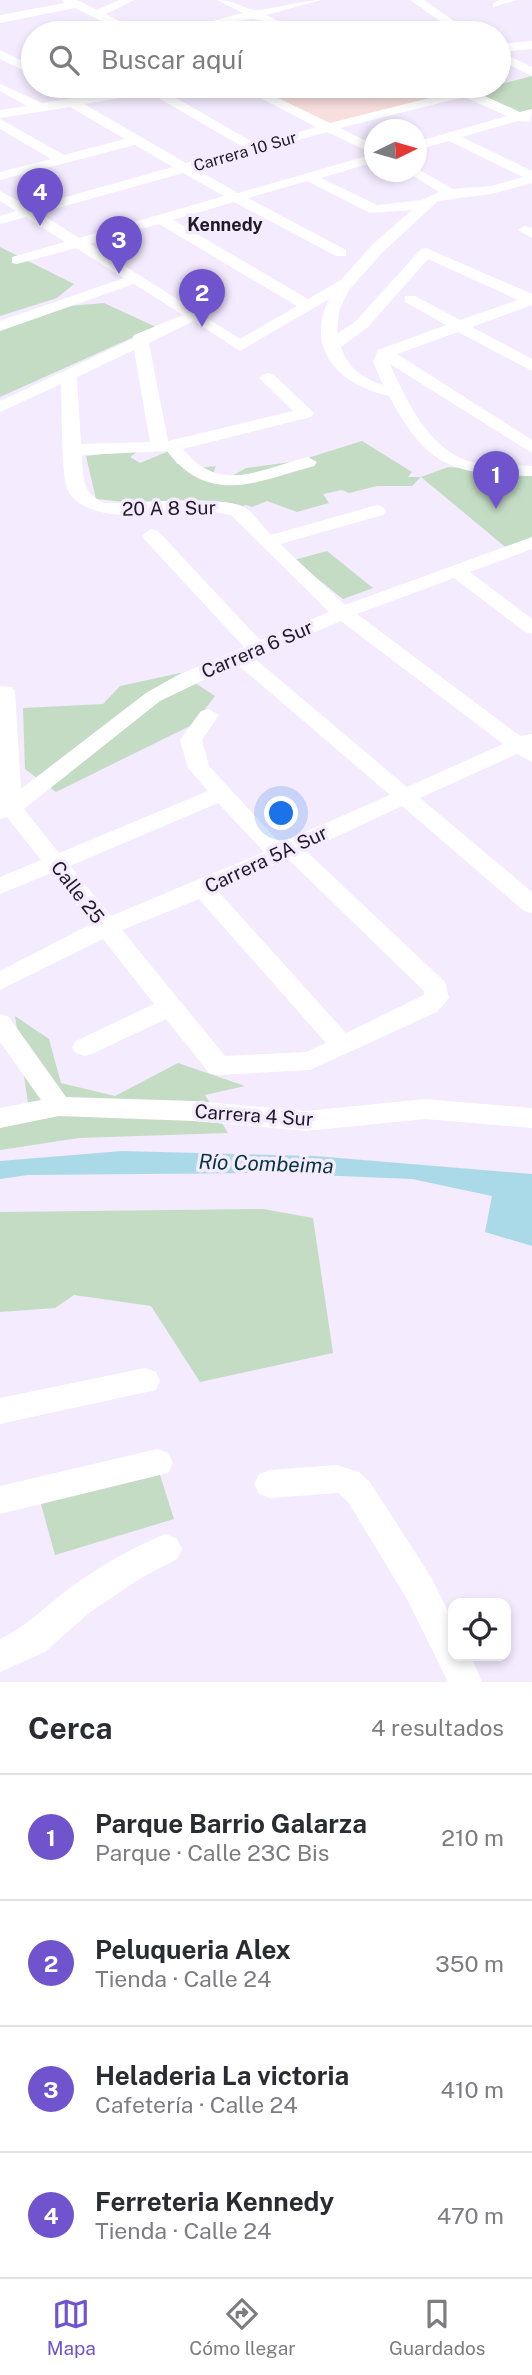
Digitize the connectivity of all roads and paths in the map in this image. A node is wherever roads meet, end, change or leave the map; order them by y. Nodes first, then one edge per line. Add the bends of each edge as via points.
1 (128, 0) edge
2 (223, 0) edge
3 (315, 0) edge
4 (416, 0) edge
5 (510, 0) edge
6 (72, 2) edge
7 (497, 5) dead end
8 (98, 14) junction
9 (255, 14) junction
10 (0, 19) edge
11 (112, 21) edge
12 (225, 21) edge
13 (270, 21) edge
14 (447, 21) edge
15 (532, 45) edge
16 (511, 47) edge
17 (0, 54) edge
18 (21, 61) edge
19 (511, 62) edge
20 (21, 64) edge
21 (0, 68) edge
22 (532, 73) edge
23 (511, 80) edge
24 (2, 87) dead end
25 (21, 97) edge
26 (22, 98) edge
27 (64, 98) edge
28 (73, 98) edge
29 (78, 98) edge
30 (99, 98) edge
31 (167, 98) edge
32 (267, 98) edge
33 (441, 98) edge
34 (479, 98) edge
35 (39, 107) junction
36 (0, 114) edge
37 (528, 117) edge
38 (0, 123) edge
39 (326, 128) junction
40 (451, 137) junction
41 (137, 140) junction
42 (427, 143) edge
43 (364, 145) edge
44 (254, 148) junction
45 (61, 159) junction
46 (364, 161) edge
47 (187, 167) junction
48 (0, 176) edge
49 (307, 176) junction
50 (532, 177) edge
51 (427, 179) edge
52 (451, 193) junction
53 (0, 195) edge
54 (235, 197) junction
55 (428, 204) junction
56 (25, 212) junction
57 (161, 219) junction
58 (0, 220) edge
59 (77, 244) junction
60 (341, 253) dead end
61 (17, 260) dead end
62 (135, 279) junction
63 (344, 284) junction
64 (410, 299) dead end
65 (532, 300) edge
66 (307, 304) junction
67 (195, 315) junction
68 (0, 326) edge
69 (456, 326) junction
70 (140, 338) junction
71 (331, 346) junction
72 (384, 353) junction
73 (532, 366) edge
74 (69, 373) junction
75 (267, 378) dead end
76 (393, 392) junction
77 (0, 407) edge
78 (304, 413) joint
79 (166, 446) junction
80 (532, 448) edge
81 (75, 450) junction
82 (308, 462) dead end
83 (532, 471) edge
84 (210, 479) joint
85 (377, 511) dead end
86 (151, 535) dead end
87 (267, 542) junction
88 (532, 543) edge
89 (456, 571) junction
90 (345, 612) junction
91 (532, 628) edge
92 (250, 653) junction
93 (5, 691) dead end
94 (208, 715) dead end
95 (528, 746) edge
96 (4, 772) edge
97 (222, 793) junction
98 (403, 797) junction
99 (6, 810) edge
100 (283, 850) junction
101 (56, 863) junction
102 (0, 886) edge
103 (203, 889) junction
104 (532, 905) edge
105 (106, 927) junction
106 (0, 981) edge
107 (170, 1007) junction
108 (0, 1023) edge
109 (343, 1046) junction
110 (85, 1047) dead end
111 (59, 1106) junction
112 (0, 1118) edge
113 (532, 1118) edge
114 (145, 1381) dead end
115 (0, 1412) edge
116 (157, 1463) dead end
117 (270, 1483) dead end
118 (0, 1500) edge
119 (166, 1549) dead end
120 (448, 1644) edge
121 (0, 1656) edge
122 (456, 1661) edge
123 (465, 1682) edge

1 - 8 street
2 - 9 street
3 - 9 street
4 - 14 street
5 - 7 street
6 - 8 street
6 - 10 street
8 - 11 street
9 - 12 street
9 - 13 street
15 - 16 street
17 - 18 street
19 - 22 street
20 - 21 street
22 - 23 street, Carrera 10 Sur
24 - 25 street
26 - 35 street
27 - 35 street
28 - 41 street
29 - 30 street
31 - 44 street
32 - 39 street
33 - 39 street, Carrera 10 Sur
34 - 37 street
35 - 36 street
37 - 40 street
38 - 45 street
39 - 43 street
39 - 44 street, Carrera 10 Sur
40 - 42 street
40 - 50 street
41 - 45 street
41 - 47 street
44 - 47 street, Carrera 10 Sur
45 - 48 street
46 - 49 street
47 - 54 street
47 - 56 street, Carrera 10 Sur
49 - 54 street
49 - 55 street via 375,210
50 - 52 street via 491,190
51 - 52 street
52 - 55 street
53 - 56 street
54 - 57 street
54 - 60 street
55 - 63 street
56 - 58 street, Carrera 10 Sur
56 - 59 street
57 - 59 street
57 - 66 street
59 - 61 street
59 - 62 street
62 - 67 street
62 - 68 street
63 - 66 street
63 - 71 street via 331,318
64 - 69 street
65 - 69 street
65 - 71 street via 426,252 362,324
66 - 67 street via 240,346
67 - 70 street
69 - 72 street
69 - 73 street
70 - 74 street
70 - 79 street
71 - 76 street via 345,371 358,381
72 - 76 street via 381,362
72 - 80 street
74 - 77 street
74 - 81 street, 20 A 8 Sur
75 - 78 street
76 - 83 street via 432,445 457,463
78 - 79 street
79 - 81 street
79 - 84 street via 188,467
81 - 87 street, 20 A 8 Sur via 75,487 86,502 103,509 226,508 237,511
82 - 84 street via 230,480
85 - 87 street
86 - 92 street
87 - 90 street, 20 A 8 Sur via 322,597
88 - 89 street, Carrera 6 Sur
89 - 90 street, Carrera 6 Sur
89 - 91 street
90 - 92 street, Carrera 6 Sur
90 - 95 street, 20 A 8 Sur
92 - 98 street
92 - 99 street, Carrera 6 Sur via 153,696
93 - 96 street
94 - 97 street via 191,740 199,768
95 - 98 street, Carrera 5A Sur
96 - 99 street
97 - 100 street
97 - 101 street
98 - 100 street, Carrera 5A Sur
98 - 104 street
99 - 101 street, Calle 25
100 - 103 street, Carrera 5A Sur
100 - 109 street via 436,988 437,998 428,1006
101 - 102 street
101 - 105 street, Calle 25
103 - 105 street, Carrera 5A Sur
103 - 109 street
105 - 106 street, Carrera 5A Sur
105 - 107 street, Calle 25
107 - 109 street, Calle 25 via 218,1066 310,1061
107 - 110 street
108 - 111 street
111 - 112 street, Carrera 4 Sur
111 - 113 street, Carrera 4 Sur via 306,1121 425,1109
114 - 115 street
116 - 118 street
117 - 120 street via 348,1482 359,1492 419,1588
119 - 121 street via 76,1602 33,1641
122 - 123 street

